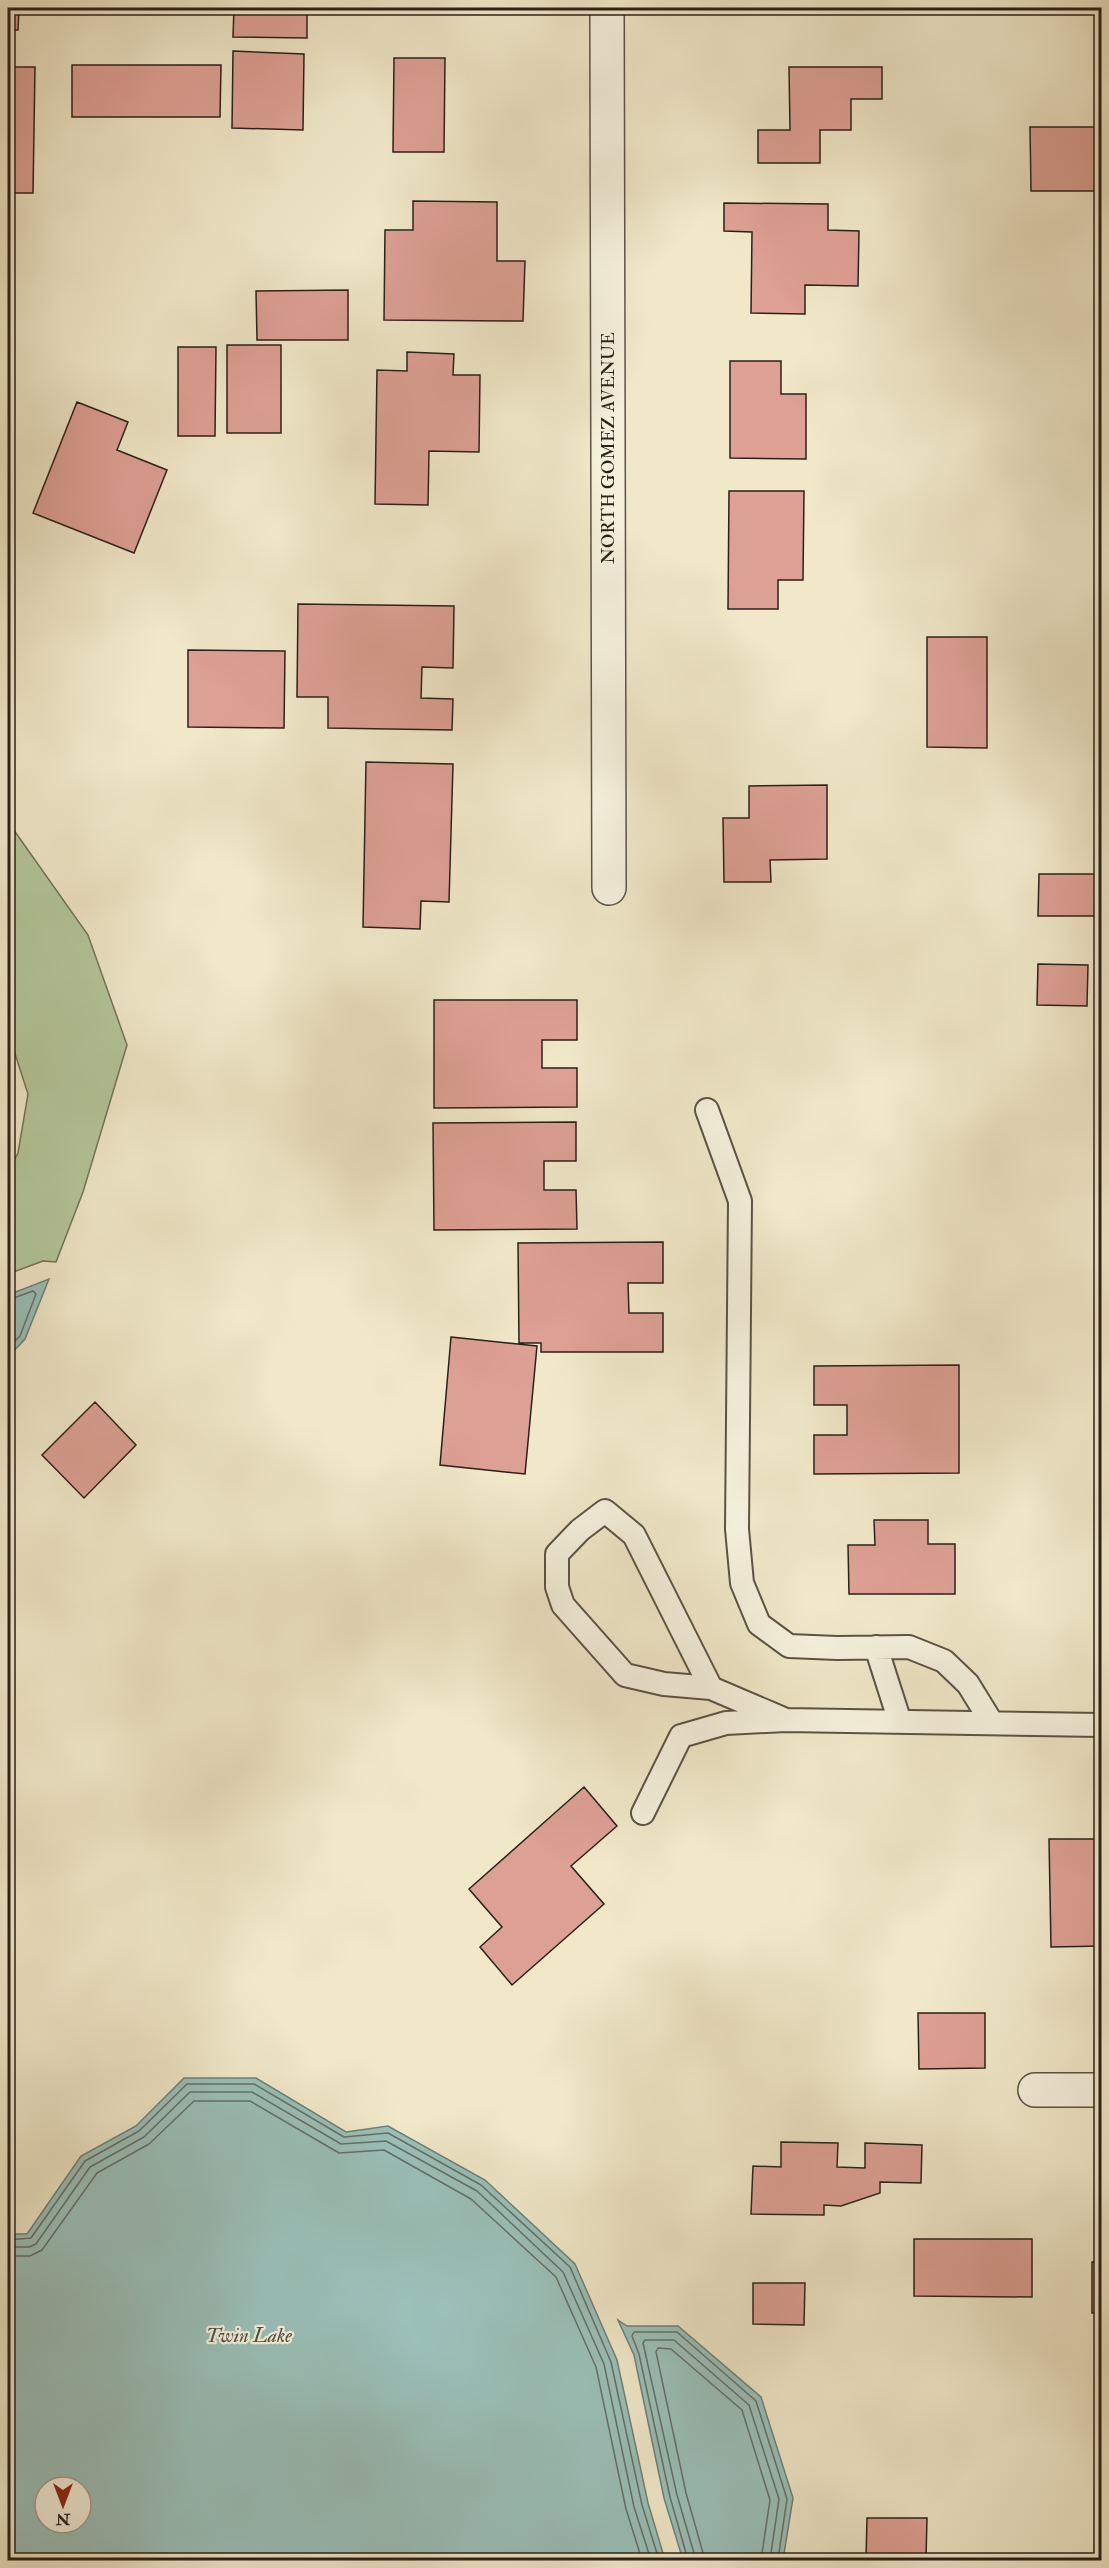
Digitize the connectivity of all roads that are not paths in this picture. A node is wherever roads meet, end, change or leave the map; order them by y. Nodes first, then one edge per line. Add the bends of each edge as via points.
1 (607, 8) edge
2 (609, 888) dead end
3 (706, 1110) dead end
4 (876, 1647) junction
5 (711, 1688) junction
6 (786, 1720) junction
7 (900, 1722) junction
8 (992, 1723) junction
9 (1101, 1725) edge
10 (642, 1813) dead end
11 (1035, 2090) dead end
12 (1101, 2090) edge

1 - 2 street, NORTH GOMEZ AVENUE
3 - 4 lane via 740,1202 737,1529 742,1583 759,1624 789,1646
4 - 7 lane
4 - 8 lane via 909,1647 944,1661 968,1684
5 - 5 lane via 664,1684 625,1675 563,1605 557,1587 557,1554 605,1511 634,1535
5 - 6 lane
6 - 7 lane
6 - 10 lane via 726,1723 681,1736
7 - 8 lane
8 - 9 lane
11 - 12 street

